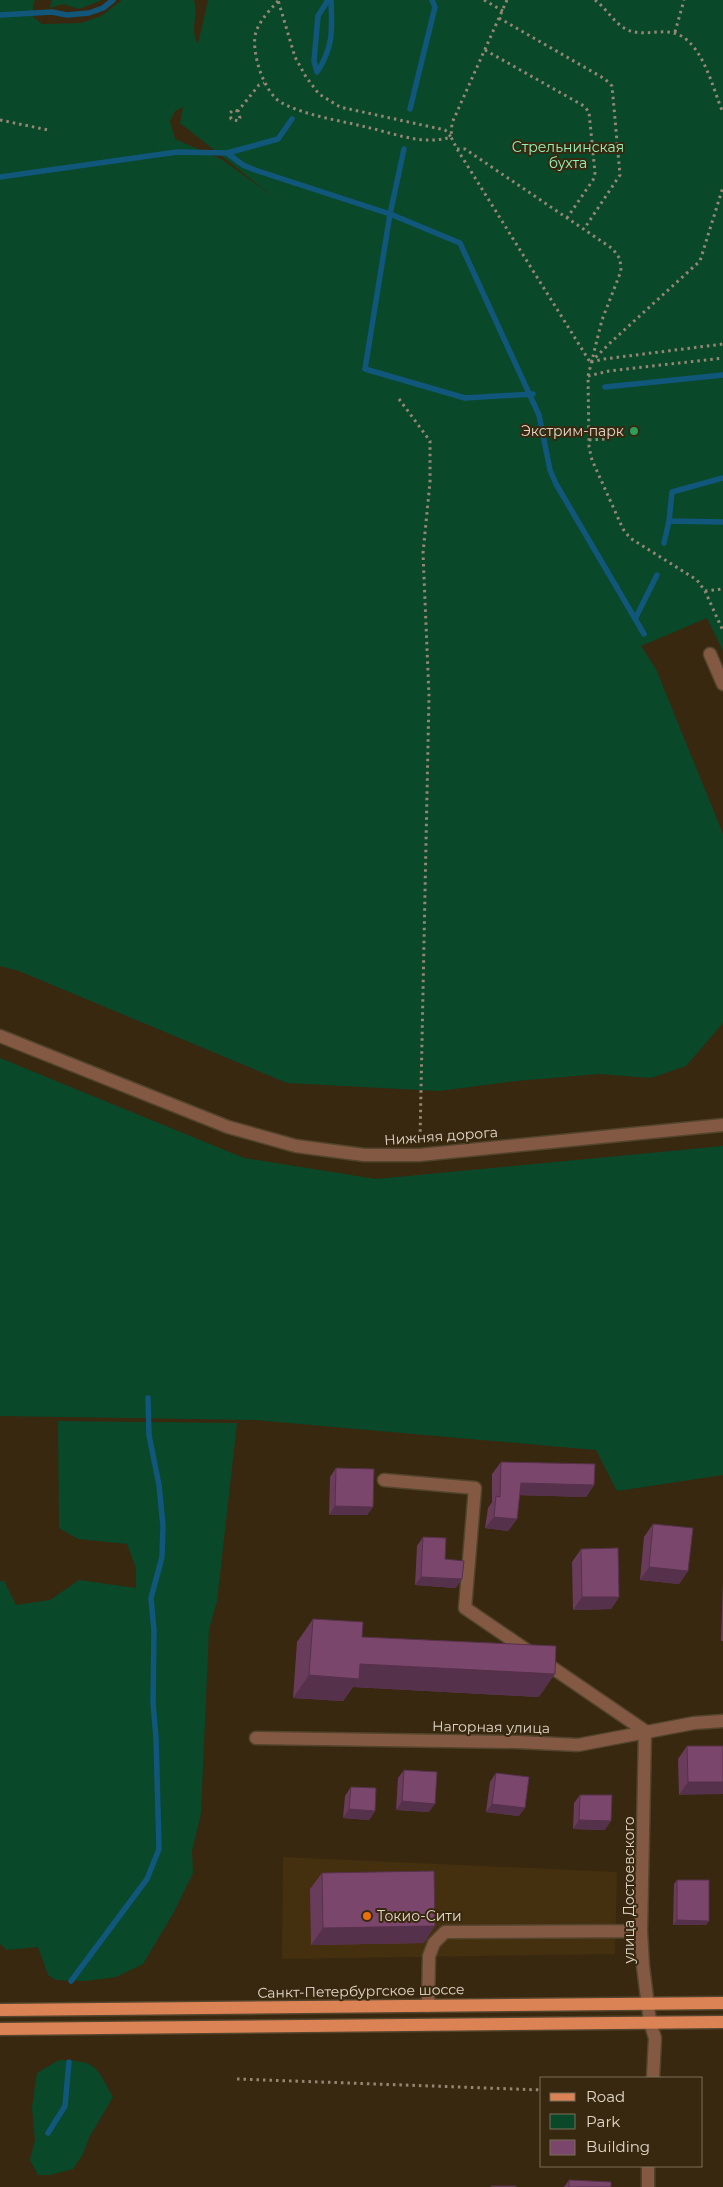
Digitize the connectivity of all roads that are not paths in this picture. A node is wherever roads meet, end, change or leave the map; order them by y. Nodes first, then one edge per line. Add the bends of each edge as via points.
1 (710, 654) dead end
2 (723, 684) edge
3 (0, 1036) edge
4 (723, 1125) edge
5 (384, 1480) dead end
6 (723, 1721) edge
7 (645, 1731) junction
8 (256, 1738) dead end
9 (641, 1931) junction
10 (723, 2003) edge
11 (649, 2004) junction
12 (428, 2006) junction
13 (0, 2010) edge
14 (650, 2022) junction
15 (723, 2022) edge
16 (0, 2029) edge
17 (653, 2077) edge
18 (648, 2167) edge
19 (648, 2187) edge

1 - 2 street
3 - 4 street, Нижняя дорога via 228,1127 296,1146 364,1155 419,1155
5 - 7 street via 475,1488 465,1608
6 - 7 street, Нагорная улица via 694,1722
7 - 8 street, Нагорная улица via 578,1745
7 - 9 street, улица Достоевского
9 - 11 street, улица Достоевского
9 - 12 street via 445,1932 434,1943 429,1956
10 - 11 main road, Санкт-Петербургское шоссе
11 - 12 main road, Санкт-Петербургское шоссе
11 - 14 street, улица Достоевского
12 - 13 main road, Санкт-Петербургское шоссе
14 - 15 main road
14 - 16 main road
14 - 17 street, улица Достоевского via 655,2038
18 - 19 street

